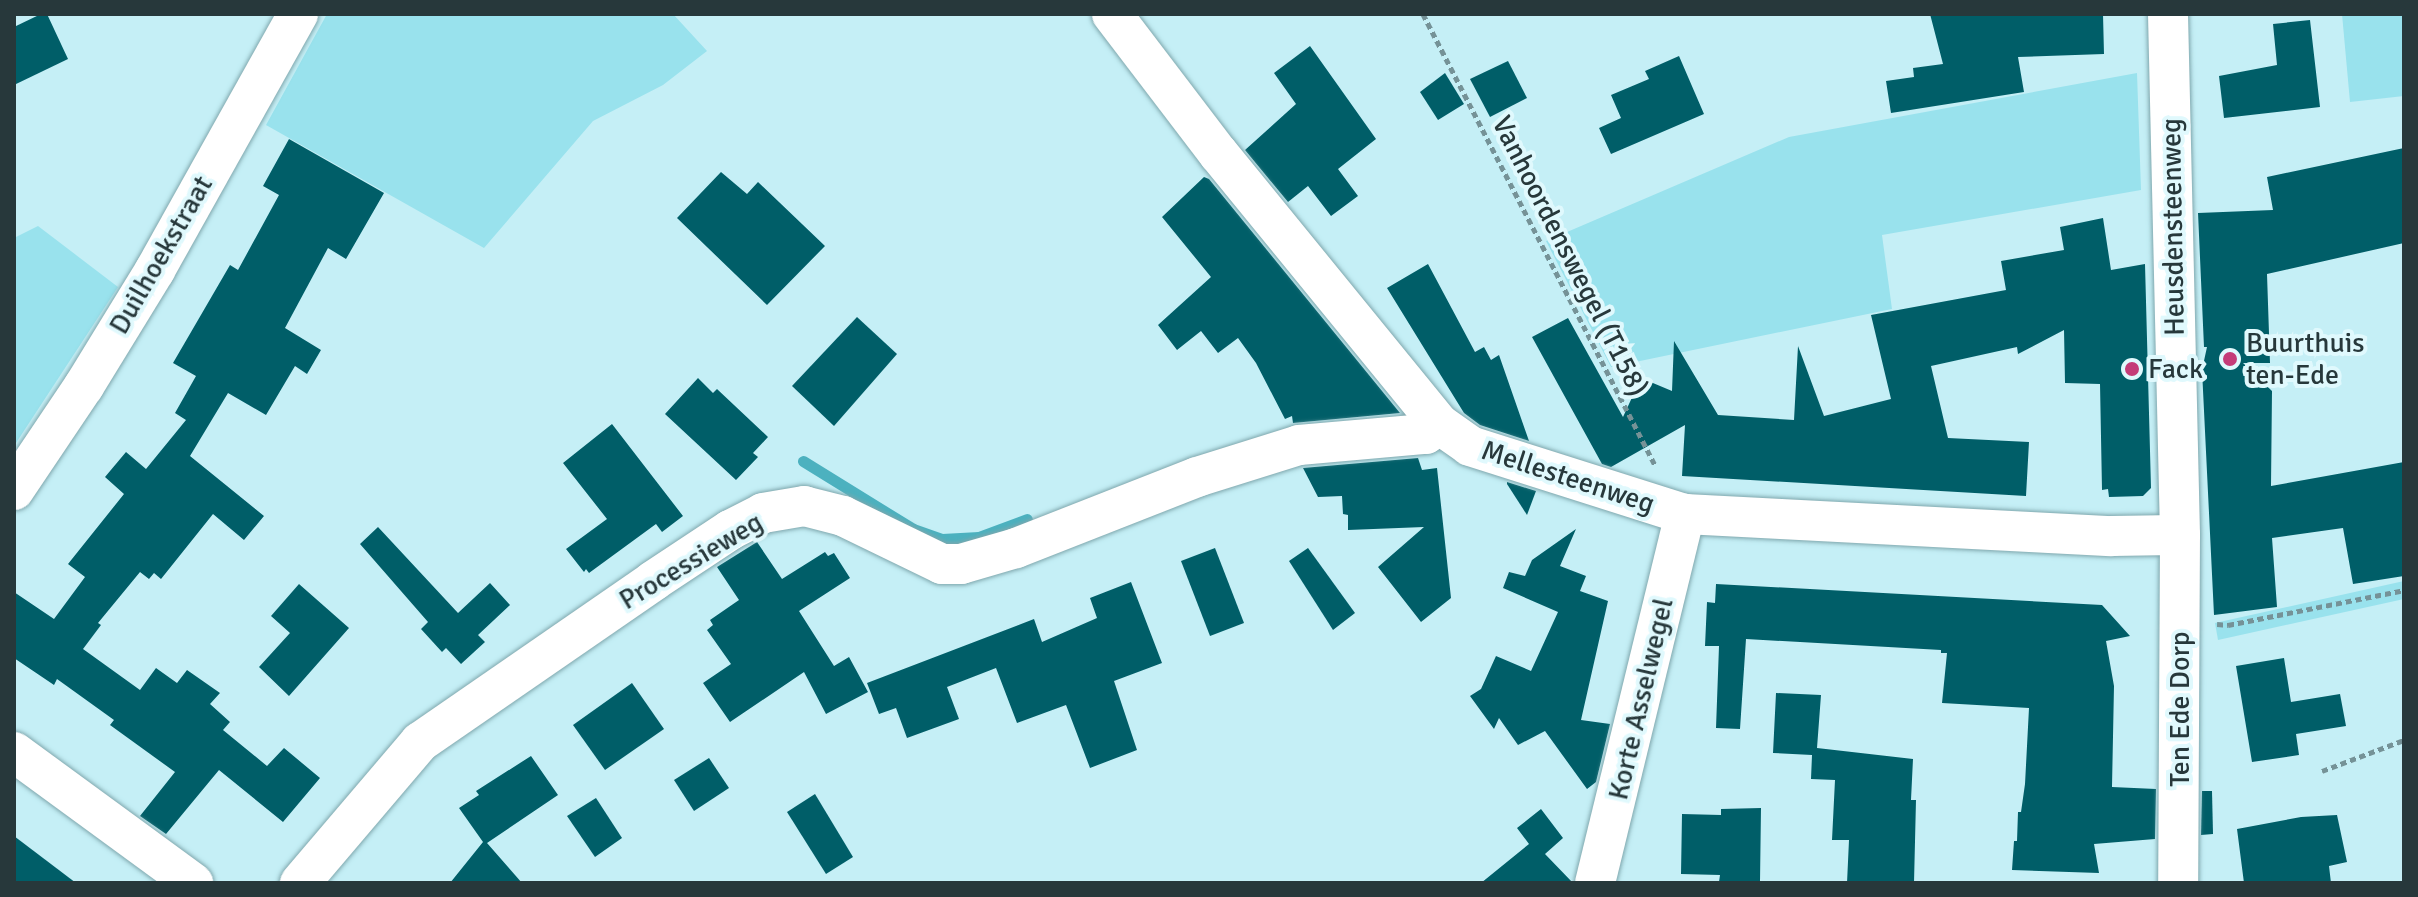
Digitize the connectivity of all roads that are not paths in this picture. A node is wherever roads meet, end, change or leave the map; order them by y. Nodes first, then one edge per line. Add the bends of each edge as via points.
1 (298, 14) edge
2 (1112, 14) edge
3 (2168, 14) edge
4 (1439, 424) junction
5 (14, 490) edge
6 (1685, 514) junction
7 (2180, 535) junction
8 (14, 752) edge
9 (193, 883) edge
10 (300, 883) edge
11 (1595, 883) edge
12 (2178, 883) edge

1 - 5 street, Duilhoekstraat via 155,270
2 - 4 street, Mellesteenweg via 1204,136
3 - 7 street, Heusdensteenweg
4 - 6 street, Mellesteenweg via 1470,446
4 - 10 street, Processieweg via 1426,434 1289,448 961,564 942,564 843,516 804,506 763,513 653,581 420,742
6 - 7 street, Mellesteenweg
6 - 11 street, Korte Asselwegel
7 - 12 street, Ten Ede Dorp
8 - 9 street

